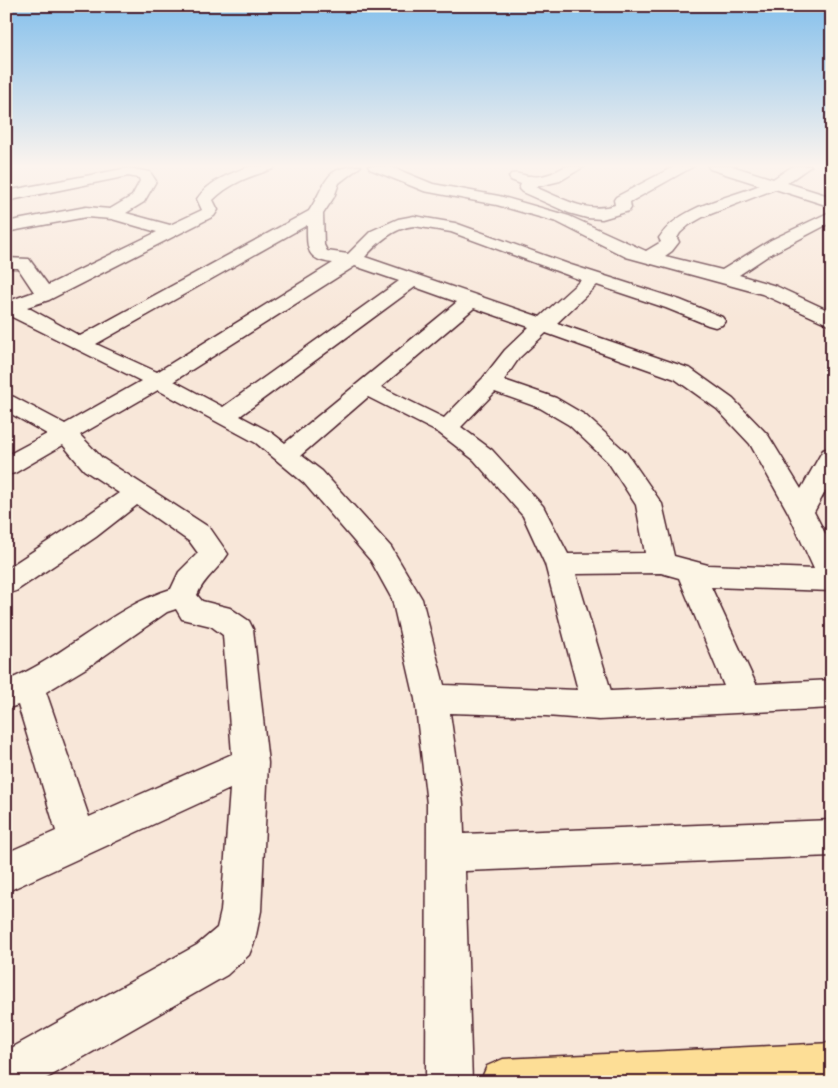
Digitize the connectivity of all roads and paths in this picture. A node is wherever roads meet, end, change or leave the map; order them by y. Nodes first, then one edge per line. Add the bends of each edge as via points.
1 (59, 217) edge
2 (122, 217) edge
3 (200, 217) edge
4 (310, 217) edge
5 (315, 217) edge
6 (476, 217) edge
7 (556, 217) edge
8 (690, 217) edge
9 (830, 217) edge
10 (6, 227) edge
11 (454, 228) junction
12 (171, 231) junction
13 (638, 255) junction
14 (353, 259) junction
15 (6, 263) edge
16 (725, 277) junction
17 (589, 278) junction
18 (413, 280) junction
19 (45, 294) junction
20 (471, 300) junction
21 (8, 307) edge
22 (715, 320) dead end
23 (832, 320) edge
24 (544, 324) junction
25 (80, 344) junction
26 (158, 381) junction
27 (491, 383) junction
28 (366, 388) junction
29 (6, 402) edge
30 (224, 417) junction
31 (447, 428) junction
32 (66, 434) junction
33 (285, 455) junction
34 (832, 455) edge
35 (6, 467) edge
36 (136, 493) junction
37 (801, 512) junction
38 (661, 563) junction
39 (559, 564) junction
40 (690, 571) junction
41 (832, 576) edge
42 (832, 580) edge
43 (6, 584) edge
44 (182, 596) junction
45 (17, 691) edge
46 (832, 694) edge
47 (745, 697) junction
48 (431, 699) junction
49 (598, 706) junction
50 (250, 763) junction
51 (832, 838) edge
52 (78, 841) junction
53 (447, 853) junction
54 (6, 873) edge
55 (832, 1066) edge
56 (6, 1076) edge
57 (449, 1082) edge
58 (503, 1082) edge

1 - 10 street
2 - 12 street
3 - 12 street
4 - 25 street
5 - 14 street via 314,247 318,254 330,259
6 - 11 street
7 - 13 street
8 - 13 street via 674,226 669,233 668,246 658,253
9 - 16 street via 775,243
11 - 14 street via 404,222 376,235
11 - 17 street
12 - 19 street
13 - 16 street
13 - 17 street
14 - 18 street
14 - 26 street
15 - 19 street via 24,263
16 - 23 street via 780,294
17 - 22 street
17 - 24 street
18 - 20 street
18 - 30 street
19 - 21 street
20 - 24 street
20 - 28 street
21 - 25 street
24 - 27 street via 512,354
24 - 37 street via 683,374 725,404 760,440
25 - 26 street
26 - 30 street
26 - 32 street
27 - 31 street
27 - 38 street via 548,403 578,420 617,457 649,504
28 - 31 street
28 - 33 street
29 - 32 street
30 - 33 street via 264,438
31 - 39 street via 483,455 534,512
32 - 35 street
32 - 36 street via 93,464
33 - 48 street via 313,477 381,554 407,600
34 - 37 street
36 - 43 street
36 - 44 street via 200,535 214,554 189,578
37 - 41 street
38 - 39 street
38 - 40 street
39 - 49 street
40 - 42 street via 708,576
40 - 47 street
44 - 45 street via 157,604 80,656
44 - 50 street via 193,611 219,616 238,629
45 - 52 street
46 - 47 street
47 - 49 street
48 - 49 street
48 - 53 street via 445,804
50 - 52 street
50 - 56 street via 241,911 234,940 212,960
51 - 53 street
52 - 54 street
53 - 57 street
55 - 58 main road

